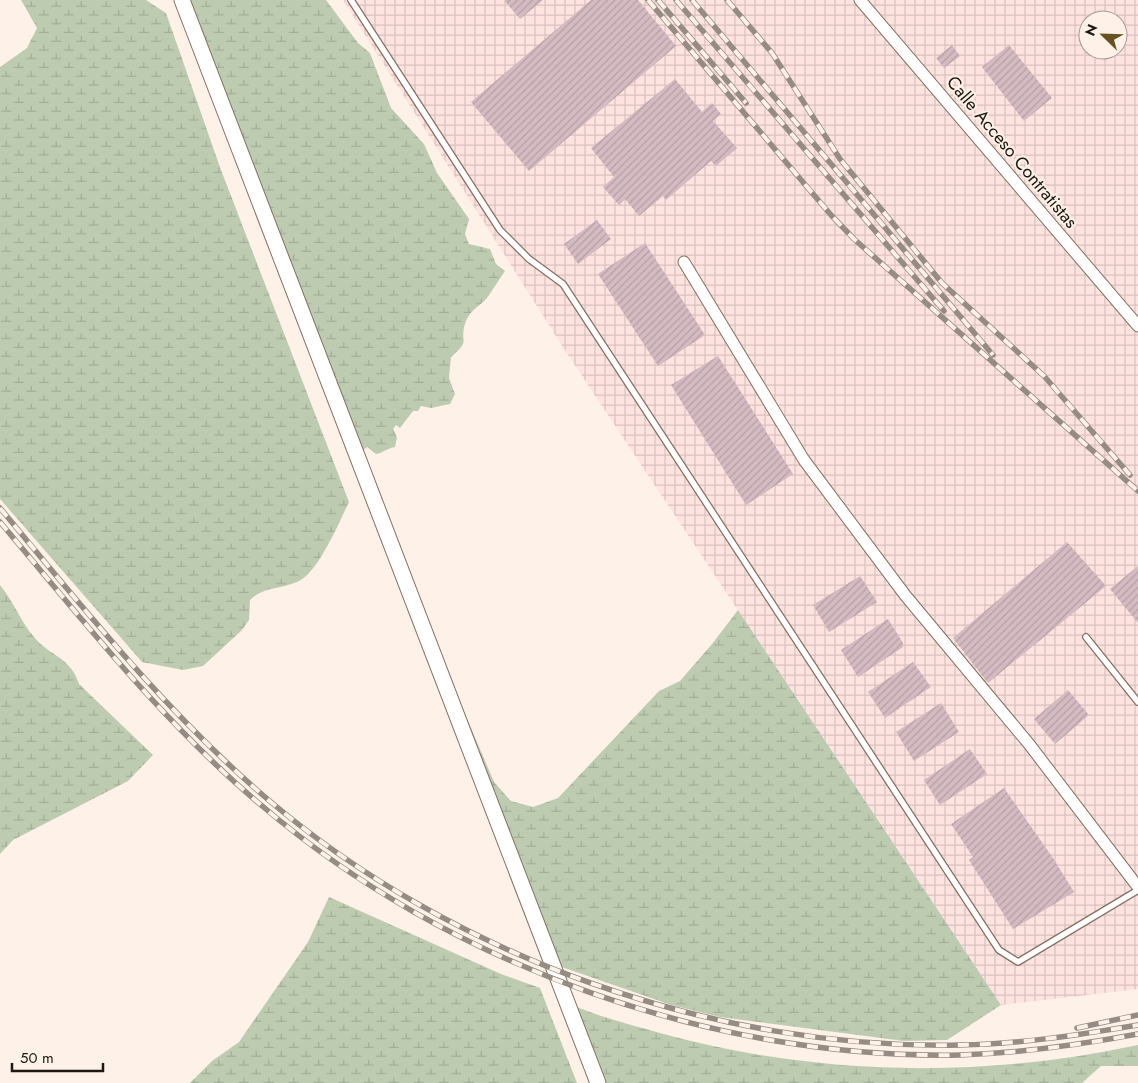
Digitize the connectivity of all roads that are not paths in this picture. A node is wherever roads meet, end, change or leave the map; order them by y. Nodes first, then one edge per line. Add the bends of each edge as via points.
1 (182, 0) edge
2 (351, 0) edge
3 (863, 1) edge
4 (684, 262) dead end
5 (1138, 326) edge
6 (1086, 637) dead end
7 (1138, 702) edge
8 (1138, 889) edge
9 (598, 1083) edge

1 - 9 main road
2 - 8 lane via 500,230 529,259 563,284 999,950 1018,962
3 - 5 street, Calle Acceso Contratistas
4 - 8 street via 804,460 905,595 1029,744
6 - 7 lane

